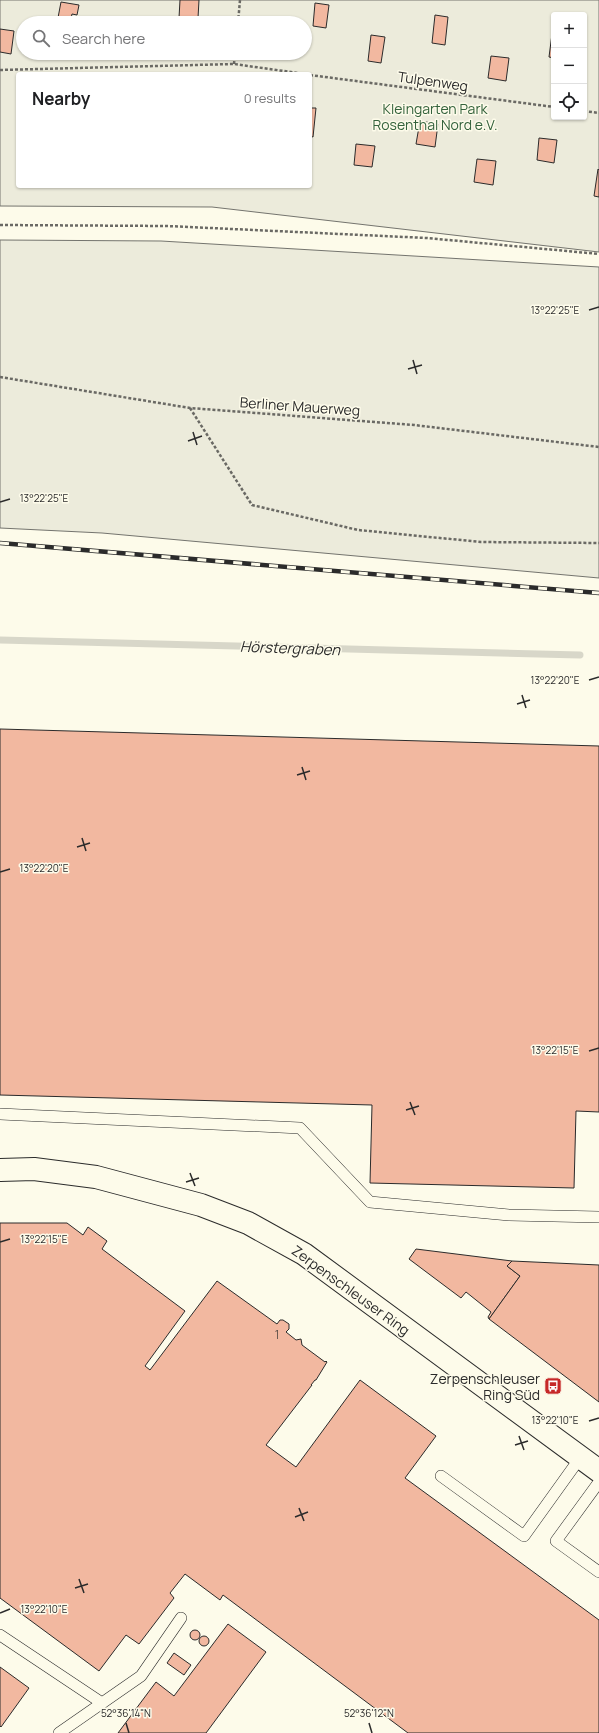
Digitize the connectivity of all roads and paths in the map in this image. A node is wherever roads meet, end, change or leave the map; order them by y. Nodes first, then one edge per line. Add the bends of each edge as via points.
1 (240, 0) edge
2 (239, 16) edge
3 (234, 60) edge
4 (234, 64) junction
5 (0, 70) edge
6 (291, 72) edge
7 (312, 75) edge
8 (551, 107) edge
9 (587, 111) edge
10 (599, 113) edge
11 (0, 225) edge
12 (599, 254) edge
13 (0, 377) edge
14 (190, 408) junction
15 (599, 447) edge
16 (599, 542) edge
17 (0, 1114) edge
18 (0, 1170) edge
19 (599, 1217) edge
20 (580, 1458) junction
21 (599, 1471) edge
22 (442, 1476) dead end
23 (599, 1482) edge
24 (599, 1572) edge
25 (181, 1618) dead end
26 (0, 1635) edge
27 (102, 1703) junction
28 (59, 1733) edge

1 - 2 path
3 - 4 path
4 - 5 path
4 - 6 path
7 - 8 path, Tulpenweg
9 - 10 path
11 - 12 path via 167,226 427,238
13 - 14 path, Berliner Mauerweg
14 - 15 path, Berliner Mauerweg via 414,425
14 - 16 path via 252,505 358,530 481,542
17 - 19 lane via 300,1128 370,1202 509,1215
18 - 20 street, Zerpenschleuser Ring via 34,1169 96,1177 201,1205 248,1223 304,1254
20 - 21 street, Zerpenschleuser Ring
20 - 22 lane via 524,1536
23 - 24 lane via 556,1541
25 - 27 lane via 141,1676
26 - 27 lane
27 - 28 lane

